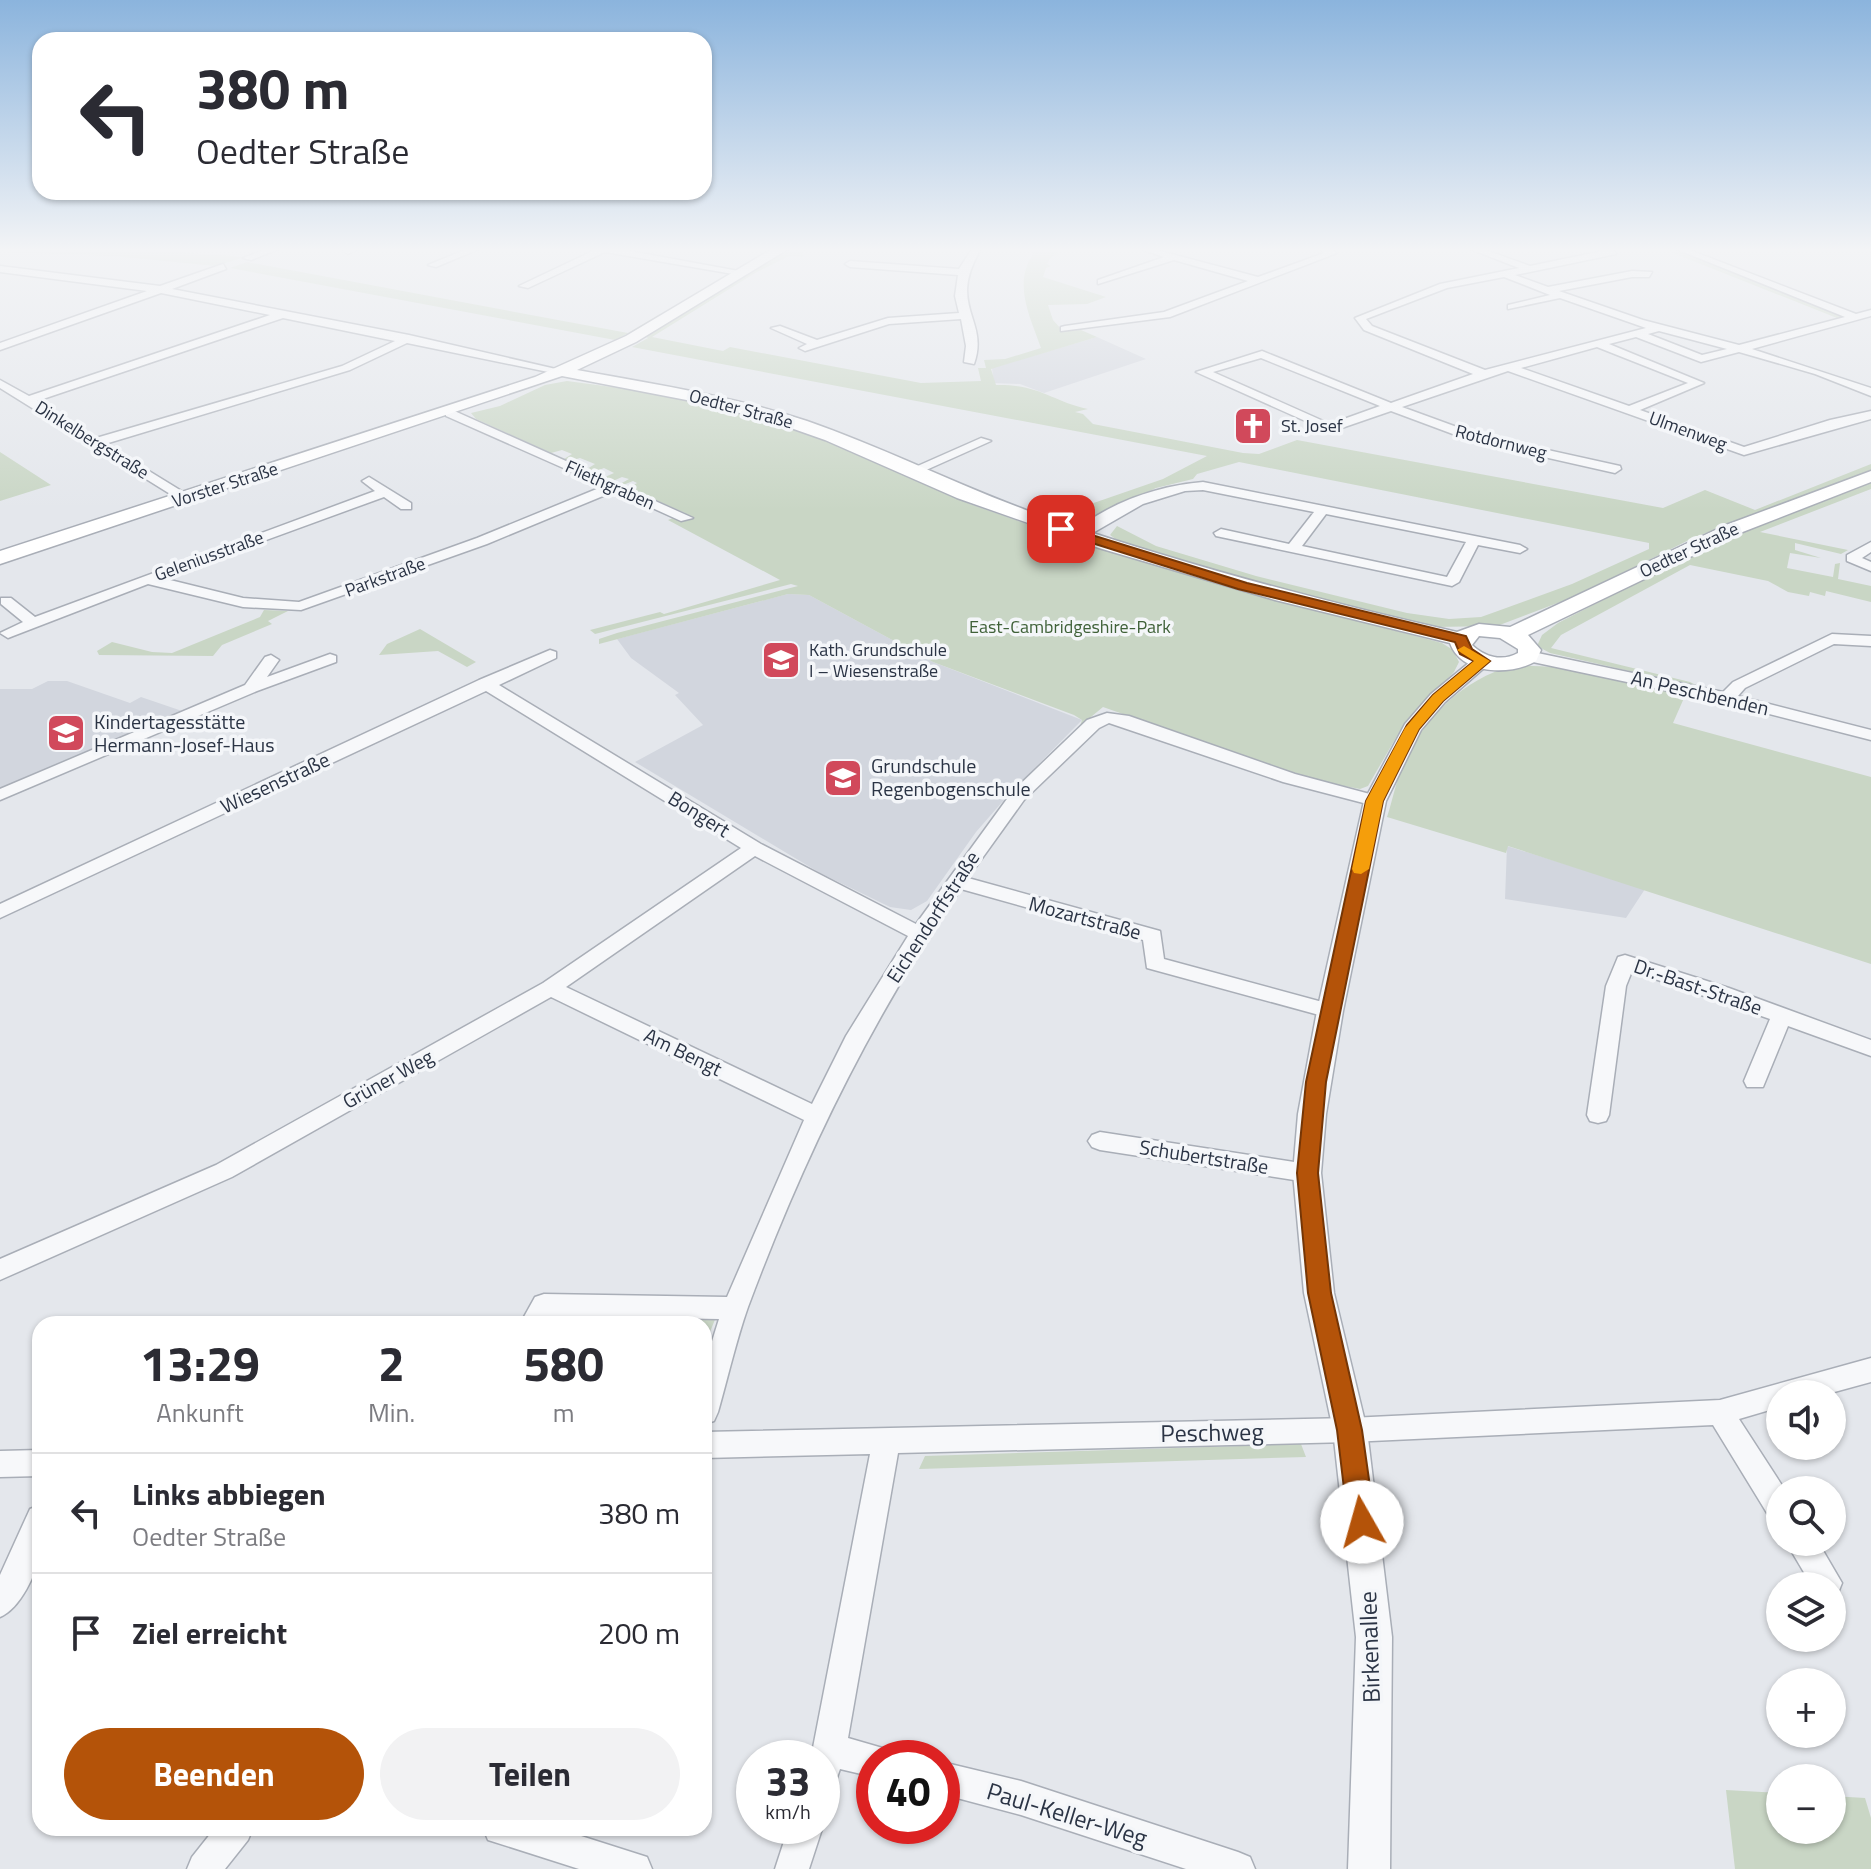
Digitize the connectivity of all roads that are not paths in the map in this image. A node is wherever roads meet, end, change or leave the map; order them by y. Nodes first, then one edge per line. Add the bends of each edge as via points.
1 (29, 336) edge
2 (217, 336) edge
3 (400, 336) edge
4 (635, 336) edge
5 (792, 336) edge
6 (838, 336) edge
7 (969, 336) edge
8 (1389, 336) edge
9 (1623, 336) edge
10 (1644, 336) edge
11 (1694, 336) edge
12 (1782, 336) edge
13 (409, 338) junction
14 (1596, 343) junction
15 (0, 347) edge
16 (1741, 347) junction
17 (970, 362) dead end
18 (1508, 367) junction
19 (563, 372) junction
20 (1484, 374) junction
21 (0, 383) edge
22 (1871, 392) edge
23 (29, 400) junction
24 (1390, 406) junction
25 (1630, 410) junction
26 (450, 413) junction
27 (1871, 415) edge
28 (985, 441) dead end
29 (97, 442) junction
30 (1615, 469) dead end
31 (910, 472) junction
32 (1871, 476) edge
33 (369, 481) dead end
34 (613, 487) junction
35 (386, 492) junction
36 (183, 498) junction
37 (406, 506) dead end
38 (1322, 510) junction
39 (686, 518) dead end
40 (1221, 533) dead end
41 (1079, 535) junction
42 (1474, 540) junction
43 (1871, 546) edge
44 (1520, 549) dead end
45 (1292, 550) junction
46 (0, 558) edge
47 (1871, 567) edge
48 (147, 579) junction
49 (6, 601) dead end
50 (33, 623) junction
51 (8, 633) dead end
52 (1511, 635) junction
53 (1461, 639) junction
54 (1871, 641) edge
55 (550, 655) dead end
56 (1528, 656) junction
57 (330, 659) dead end
58 (271, 660) dead end
59 (1483, 661) junction
60 (485, 683) junction
61 (251, 688) junction
62 (1727, 698) junction
63 (1871, 735) edge
64 (0, 795) edge
65 (1375, 801) junction
66 (754, 848) junction
67 (955, 881) junction
68 (0, 912) edge
69 (919, 934) junction
70 (550, 988) junction
71 (1330, 1011) junction
72 (1782, 1015) junction
73 (1871, 1048) edge
74 (1755, 1081) dead end
75 (1598, 1115) dead end
76 (817, 1116) junction
77 (1100, 1141) dead end
78 (1307, 1173) junction
79 (0, 1270) edge
80 (735, 1308) junction
81 (538, 1316) edge
82 (1871, 1370) edge
83 (1835, 1380) edge
84 (712, 1385) edge
85 (1766, 1399) edge
86 (1720, 1412) junction
87 (1350, 1430) junction
88 (886, 1440) junction
89 (712, 1445) edge
90 (32, 1463) edge
91 (0, 1464) edge
92 (1766, 1486) edge
93 (32, 1538) edge
94 (0, 1602) edge
95 (830, 1740) edge
96 (960, 1783) edge
97 (230, 1836) edge
98 (526, 1836) edge
99 (800, 1844) edge
100 (204, 1869) edge
101 (635, 1869) edge
102 (792, 1869) edge
103 (1238, 1869) edge
104 (1369, 1869) edge

1 - 15 street
2 - 23 street
3 - 13 street
4 - 19 main road, Vorster Straße
5 - 6 street via 809,345
7 - 17 street
8 - 20 street
9 - 14 street
10 - 16 street via 1701,359
11 - 16 street
12 - 16 street
13 - 19 street
13 - 29 street via 346,368
14 - 18 street
14 - 25 street via 1698,383
16 - 22 street
18 - 20 street
18 - 25 street, Ulmenweg
19 - 26 main road, Vorster Straße
19 - 31 main road, Oedter Straße via 720,401 776,417
20 - 24 street
21 - 23 street, Dinkelbergstraße
23 - 29 street, Dinkelbergstraße
24 - 24 street, Rotdornweg via 1330,428 1202,372 1262,354
24 - 30 street, Rotdornweg via 1473,437
25 - 27 street, Ulmenweg via 1744,451
26 - 34 street, Fliethgraben
26 - 36 main road, Vorster Straße
28 - 31 street
29 - 36 street, Dinkelbergstraße
31 - 41 main road, Oedter Straße
32 - 52 main road, Oedter Straße via 1749,521
33 - 35 street
34 - 39 street, Fliethgraben
34 - 48 street, Parkstraße via 301,606 249,603
35 - 37 street
35 - 48 street, Geleniusstraße
36 - 46 main road, Vorster Straße
38 - 41 street via 1203,486 1175,486
38 - 42 street
38 - 45 street
40 - 45 street
41 - 53 main road, Oedter Straße via 1243,586
42 - 44 street
42 - 45 street via 1452,582
43 - 47 street via 1852,558
48 - 50 street, Geleniusstraße
49 - 50 street
50 - 51 street, Geleniusstraße
52 - 53 main road, Oedter Straße via 1479,630
52 - 56 main road via 1527,645
53 - 59 main road via 1465,651
54 - 62 street via 1832,639 1739,685
55 - 60 street, Wiesenstraße
56 - 59 main road via 1511,664
56 - 62 street, An Peschbenden
57 - 61 street
58 - 61 street
59 - 65 street, Birkenallee via 1412,728
60 - 66 street, Bongert
60 - 68 street, Wiesenstraße
61 - 64 street
62 - 63 street, An Peschbenden
65 - 67 street, Eichendorffstraße via 1107,718 1093,724 1018,796
65 - 71 street, Birkenallee
66 - 69 street, Bongert
66 - 70 street, Grüner Weg
67 - 69 street, Eichendorffstraße
67 - 71 street, Mozartstraße via 1153,936 1154,963
69 - 76 street, Eichendorffstraße via 857,1036
70 - 76 street, Am Bengt
70 - 79 street, Grüner Weg via 224,1171
71 - 78 street, Birkenallee
72 - 73 street, Dr.-Bast-Straße
72 - 74 street, Dr.-Bast-Straße
72 - 75 street, Dr.-Bast-Straße via 1625,962 1616,986
76 - 80 street, Eichendorffstraße
77 - 78 street, Schubertstraße
78 - 87 street, Birkenallee via 1319,1293
80 - 81 street via 544,1305
80 - 84 street, Eichendorffstraße
82 - 83 street, Peschweg
85 - 86 street, Peschweg
86 - 87 street, Peschweg
86 - 92 street
87 - 88 street, Peschweg
87 - 104 street, Birkenallee via 1374,1637
88 - 89 street, Peschweg
88 - 95 street
90 - 91 street
93 - 94 street
96 - 103 street, Paul-Keller-Weg
97 - 100 street
98 - 101 street
99 - 102 street

